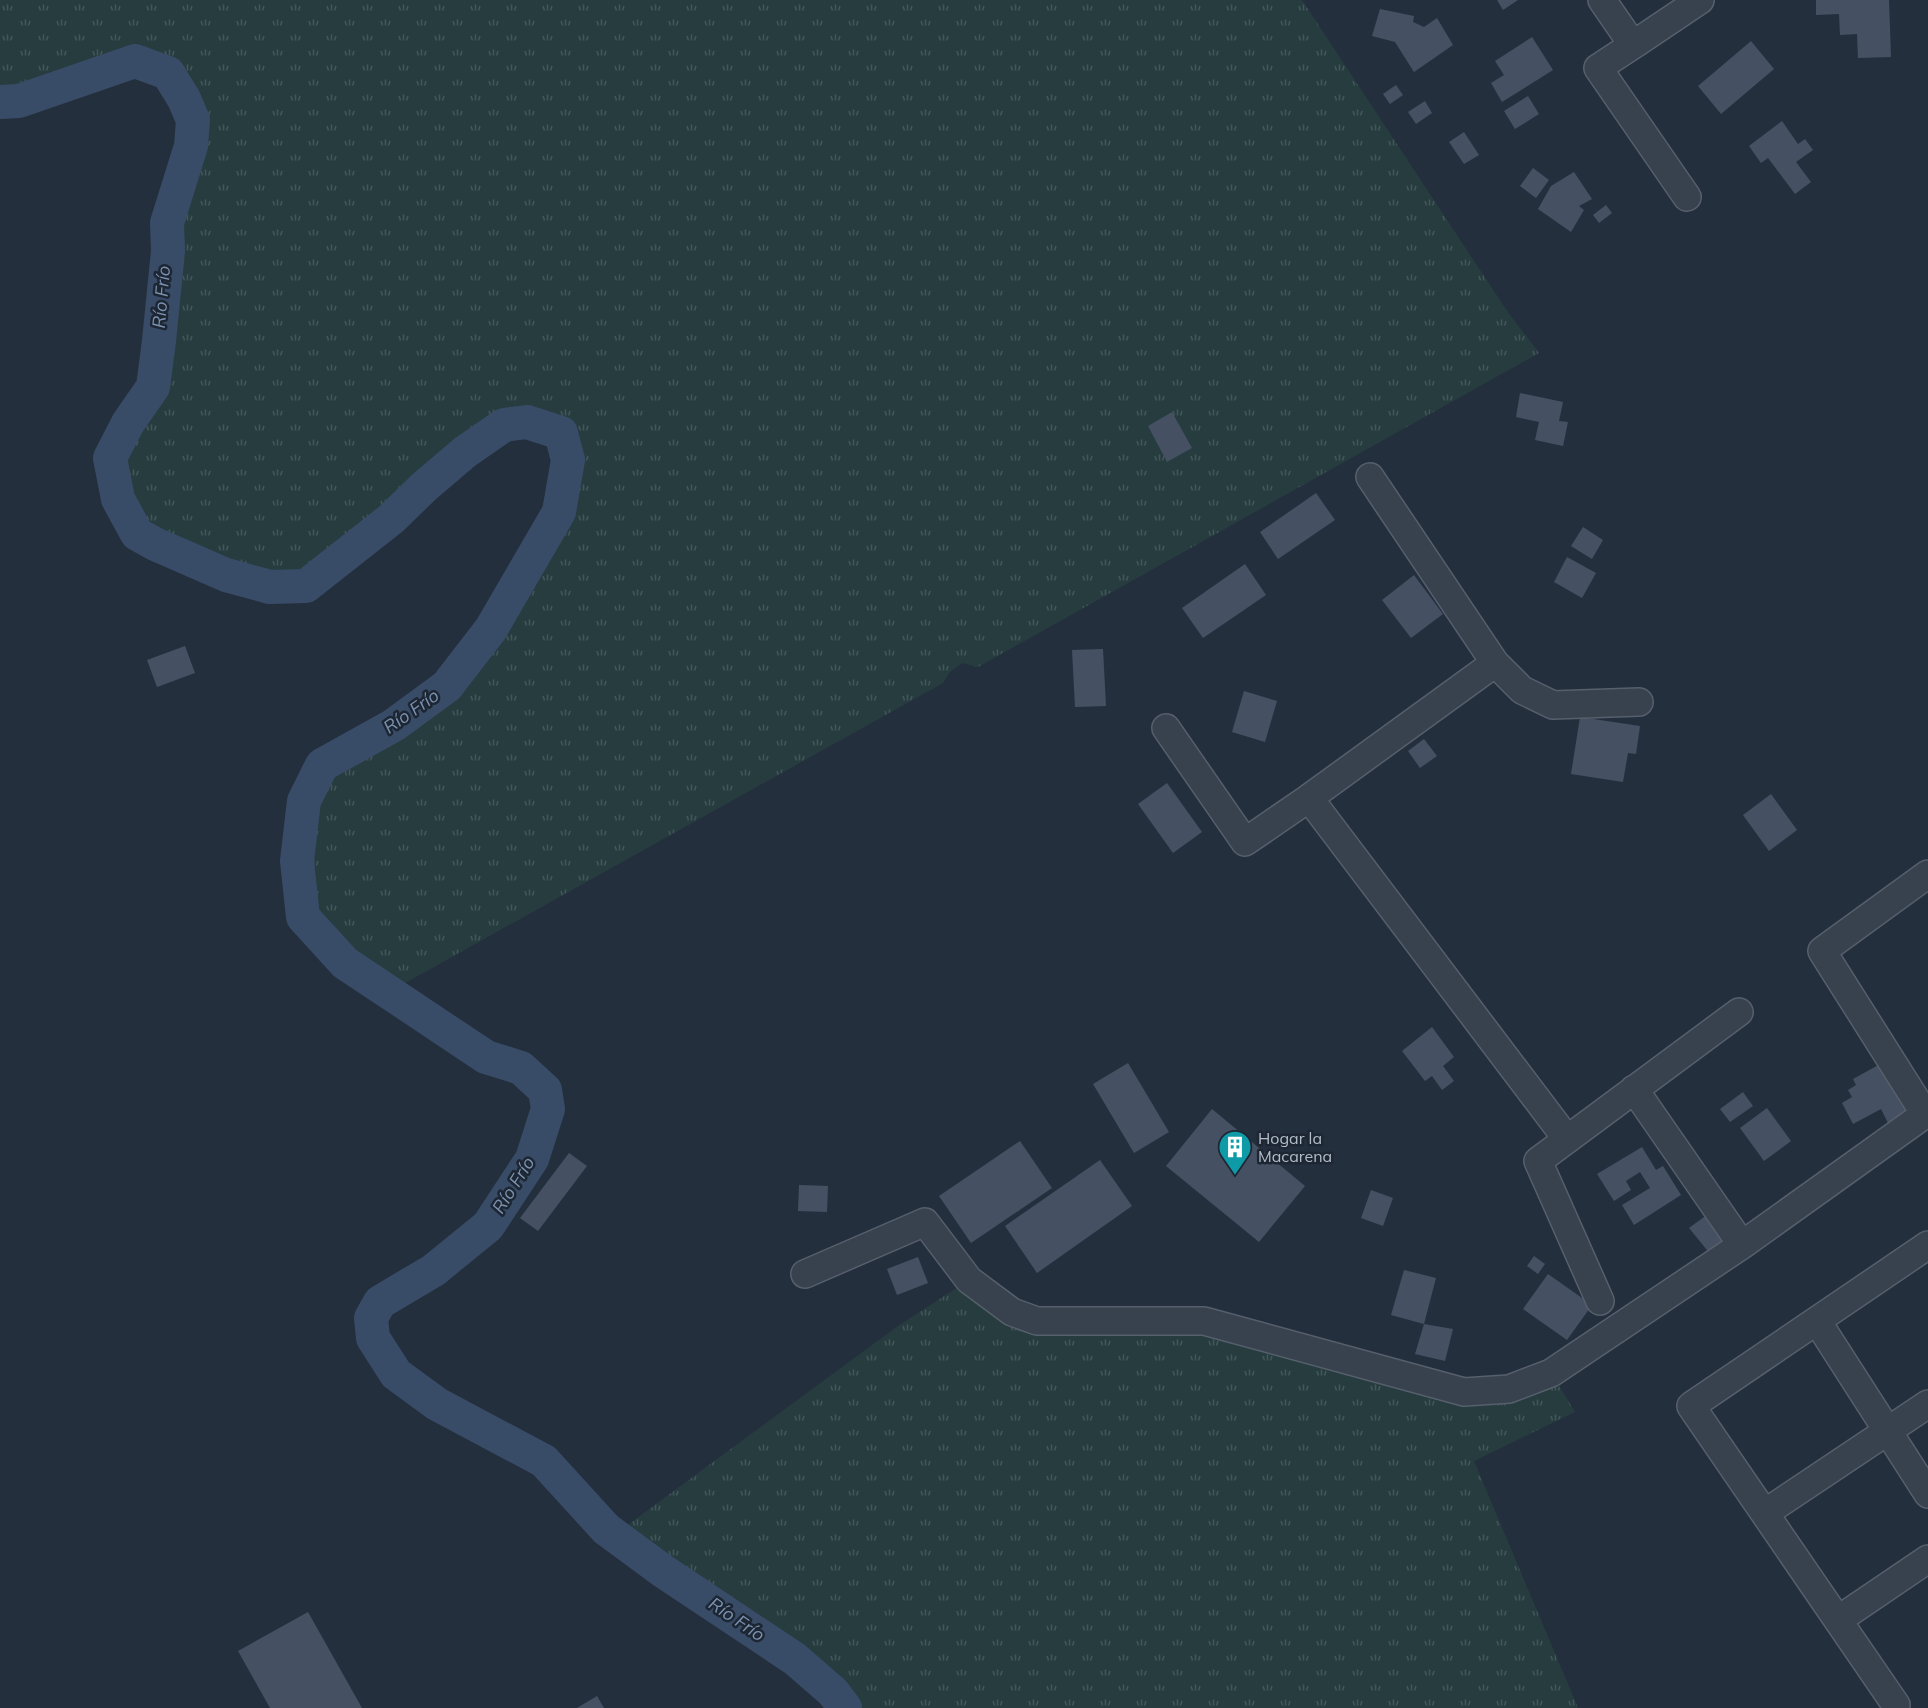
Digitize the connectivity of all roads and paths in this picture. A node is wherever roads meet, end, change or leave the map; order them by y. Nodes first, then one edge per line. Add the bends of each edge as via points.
1 (1602, 0) edge
2 (1700, 0) edge
3 (1633, 45) junction
4 (1687, 197) dead end
5 (1370, 477) dead end
6 (1495, 663) junction
7 (1639, 702) dead end
8 (1166, 728) dead end
9 (1310, 798) junction
10 (1928, 874) edge
11 (1738, 1012) dead end
12 (1634, 1089) junction
13 (1926, 1113) edge
14 (1567, 1139) junction
15 (1742, 1245) junction
16 (1928, 1245) edge
17 (805, 1274) dead end
18 (1600, 1301) dead end
19 (1816, 1321) junction
20 (1928, 1404) edge
21 (1888, 1431) junction
22 (1928, 1494) edge
23 (1765, 1514) junction
24 (1928, 1559) edge
25 (1838, 1620) junction
26 (1896, 1705) dead end

1 - 3 street
2 - 3 street
3 - 4 street via 1598,68
5 - 6 street
6 - 7 street via 1522,690 1553,705
6 - 9 street
8 - 9 street via 1245,842
9 - 14 street
10 - 13 street via 1821,951
11 - 12 street
12 - 14 street
12 - 15 street
13 - 15 street
14 - 18 street via 1538,1161
15 - 17 street via 1551,1373 1509,1389 1464,1392 1204,1321 1037,1321 1012,1312 969,1280 925,1222
16 - 19 street
19 - 21 street
19 - 23 street via 1691,1406
20 - 21 street
21 - 22 street
21 - 23 street
23 - 25 street
24 - 25 street
25 - 26 street

